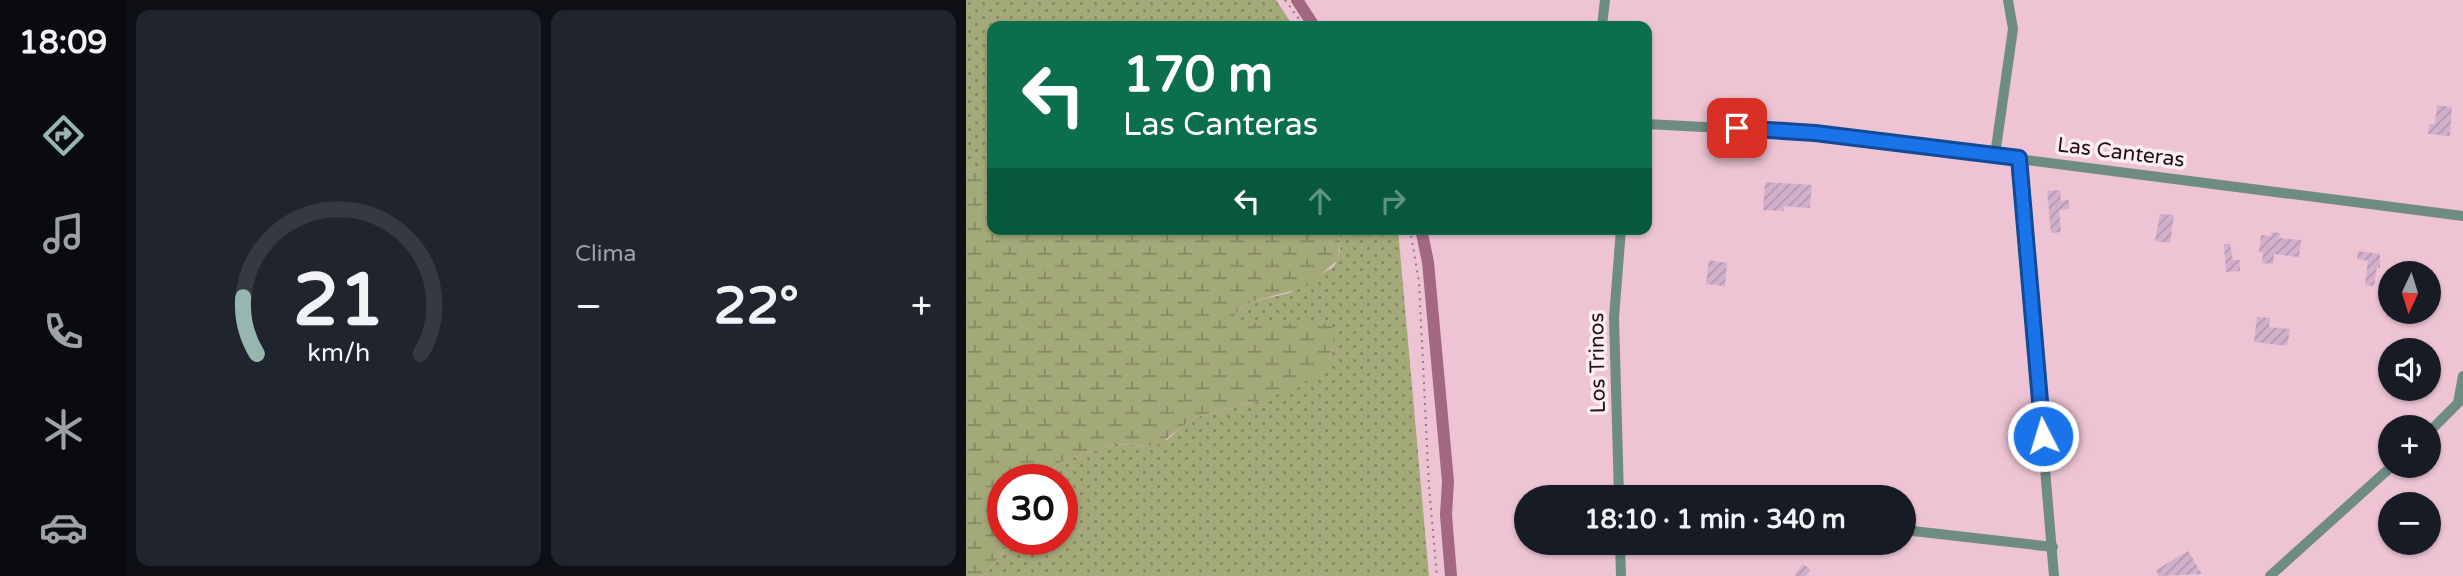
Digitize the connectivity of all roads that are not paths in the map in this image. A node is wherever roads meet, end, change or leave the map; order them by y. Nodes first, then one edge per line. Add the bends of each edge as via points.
1 (1605, 0) edge
2 (2008, 0) edge
3 (1603, 21) edge
4 (1652, 124) edge
5 (1994, 155) junction
6 (2019, 158) junction
7 (2463, 216) edge
8 (1620, 235) edge
9 (2463, 376) edge
10 (2441, 420) edge
11 (2379, 478) edge
12 (1619, 485) edge
13 (1916, 531) edge
14 (2053, 547) junction
15 (1620, 555) edge
16 (1621, 576) edge
17 (2054, 576) edge
18 (2270, 576) edge

1 - 3 street
2 - 5 street via 2013,29
4 - 5 street, Las Canteras via 1815,133
5 - 6 street, Las Canteras
6 - 7 street, Las Canteras
6 - 14 street
8 - 12 street, Los Trinos via 1614,318
9 - 10 street via 2458,402
11 - 18 street
13 - 14 street
14 - 17 street
15 - 16 street

